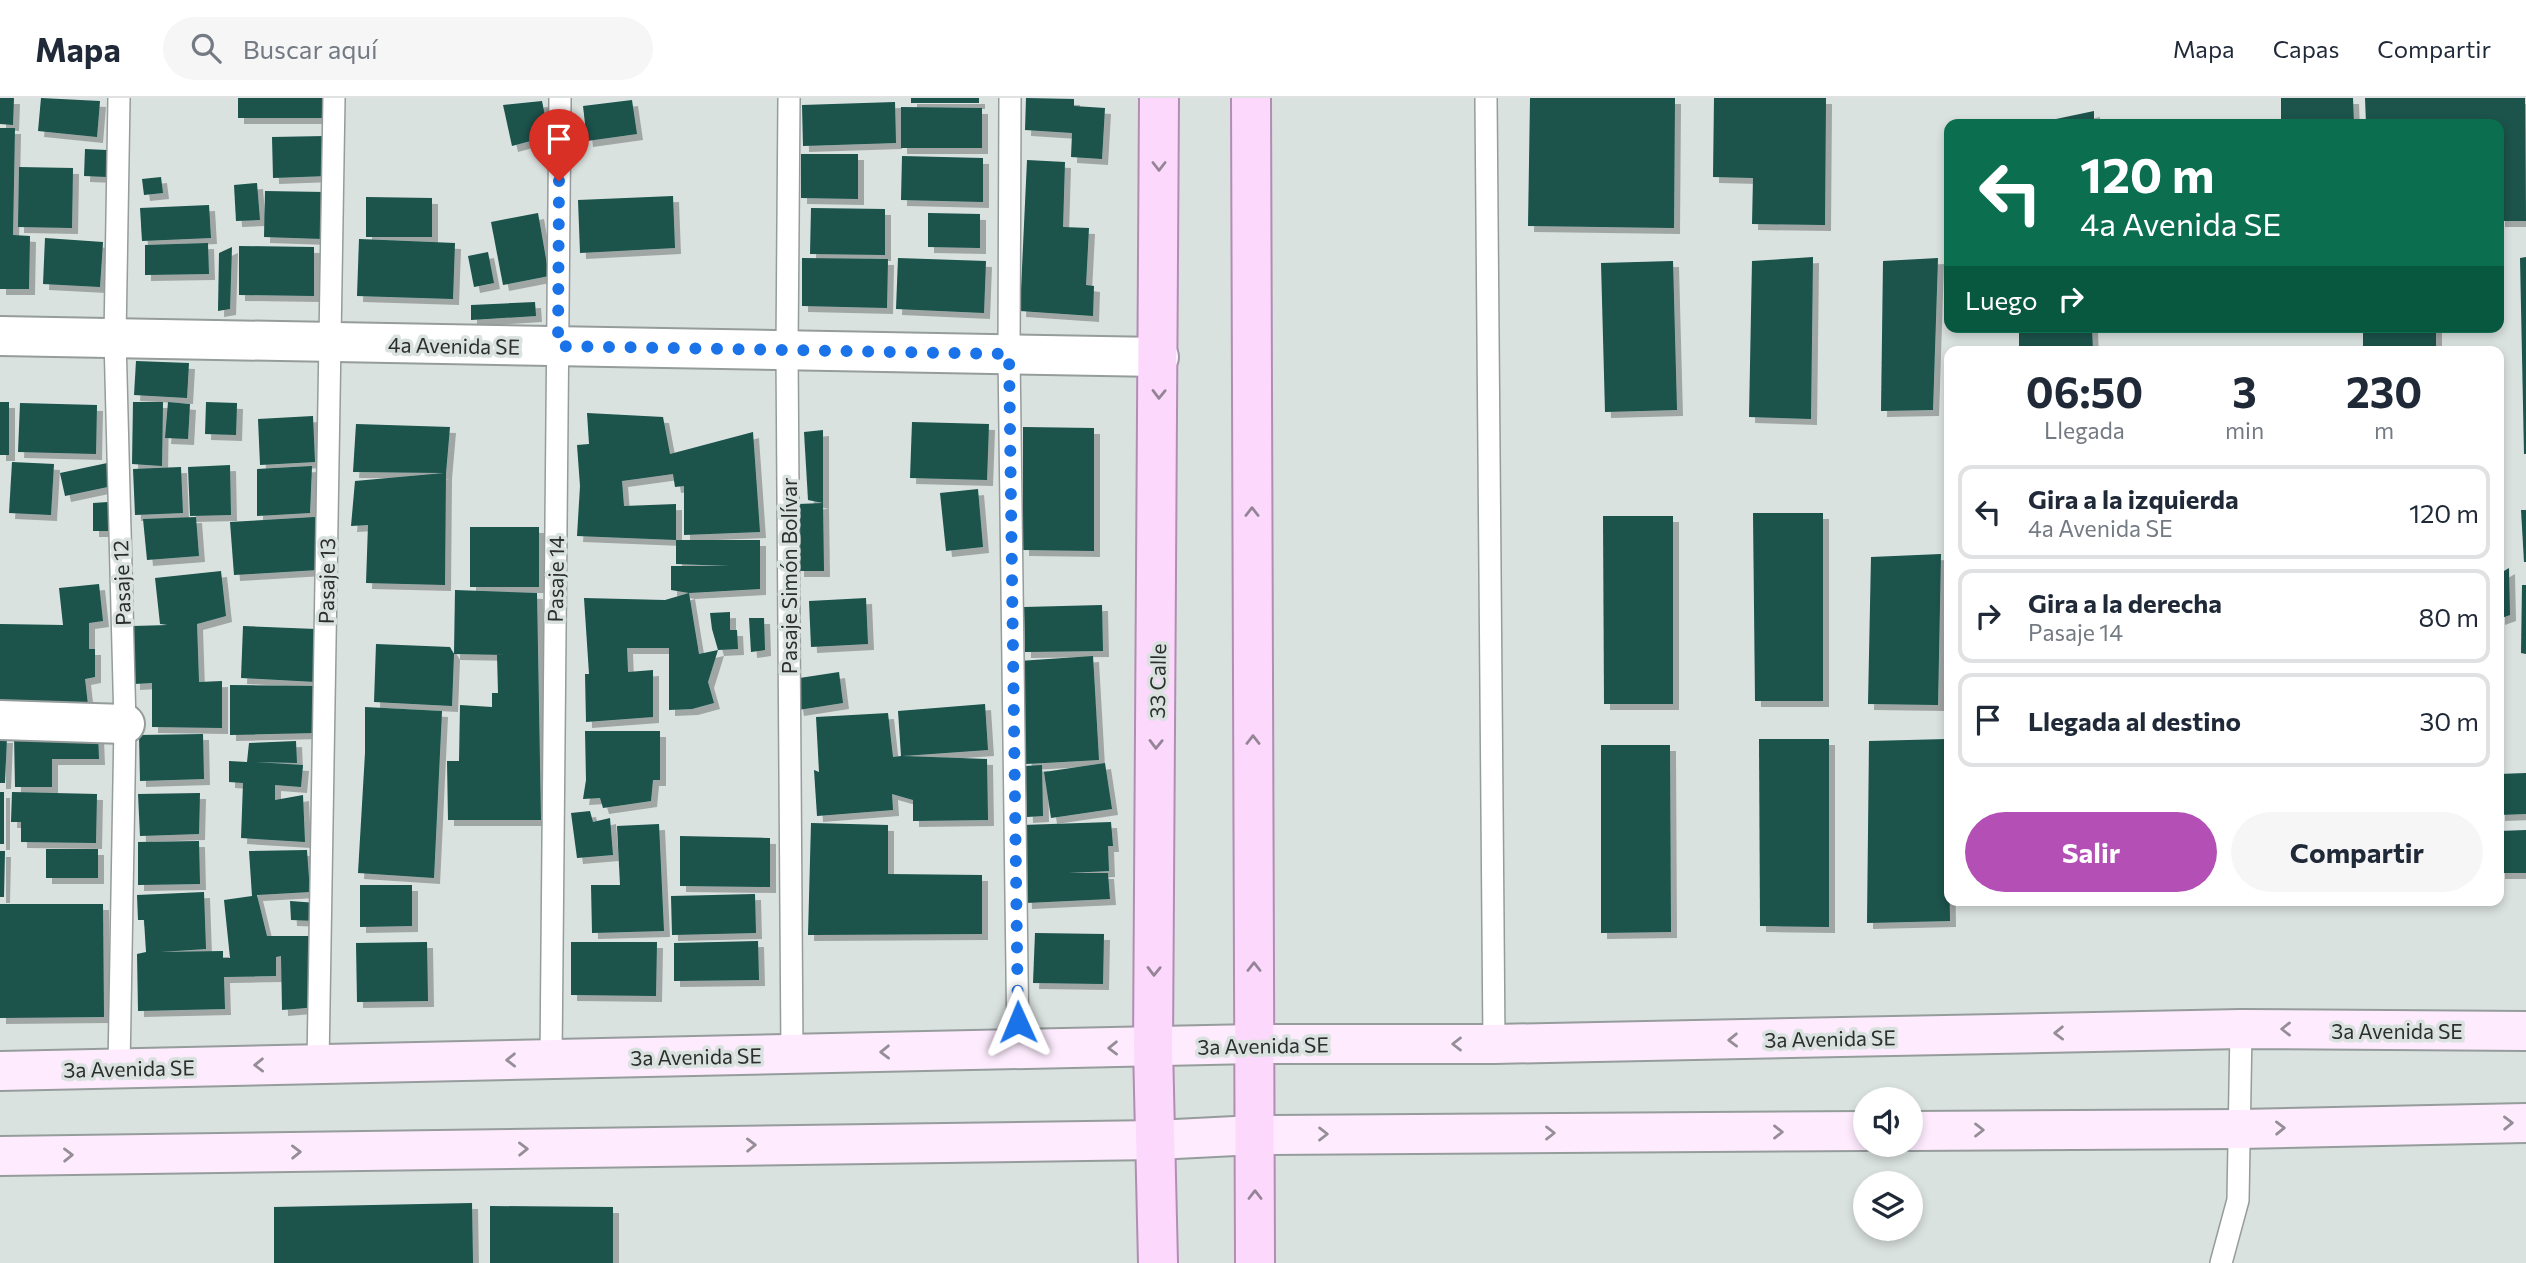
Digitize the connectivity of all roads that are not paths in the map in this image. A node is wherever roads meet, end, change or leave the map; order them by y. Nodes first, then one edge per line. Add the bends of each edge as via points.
1 (119, 98) edge
2 (334, 98) edge
3 (560, 98) edge
4 (789, 98) edge
5 (1010, 98) edge
6 (1159, 98) edge
7 (1251, 98) edge
8 (1486, 98) edge
9 (0, 337) edge
10 (115, 338) junction
11 (330, 342) junction
12 (558, 346) junction
13 (787, 351) junction
14 (1009, 354) junction
15 (1159, 357) junction
16 (0, 720) edge
17 (125, 724) junction
18 (2241, 1029) junction
19 (2526, 1031) edge
20 (1254, 1044) junction
21 (1494, 1044) junction
22 (1153, 1047) junction
23 (1018, 1049) junction
24 (792, 1054) junction
25 (551, 1059) junction
26 (318, 1064) junction
27 (119, 1068) junction
28 (0, 1071) edge
29 (2526, 1123) edge
30 (2240, 1129) junction
31 (1853, 1131) edge
32 (1923, 1131) edge
33 (1255, 1135) junction
34 (1156, 1140) junction
35 (0, 1156) edge
36 (1158, 1263) edge
37 (1255, 1263) edge
38 (2221, 1263) edge

1 - 10 lane, Pasaje 12
2 - 11 lane, Pasaje 13
3 - 12 lane, Pasaje 14
4 - 13 lane, Pasaje Simón Bolívar
5 - 14 lane
6 -> 15 main road, 33 Calle
20 -> 7 main road
8 - 21 lane
9 - 10 street, 4a Avenida SE
10 - 11 street, 4a Avenida SE
10 - 17 lane, Pasaje 12
11 - 12 street, 4a Avenida SE
11 - 26 lane, Pasaje 13
12 - 13 street, 4a Avenida SE
12 - 25 lane, Pasaje 14
13 - 14 street, 4a Avenida SE
13 - 24 lane, Pasaje Simón Bolívar
14 - 15 street, 4a Avenida SE
14 - 23 lane
15 -> 22 main road, 33 Calle
16 - 17 street
17 - 27 lane, Pasaje 12
19 -> 18 main road, 3a Avenida SE
18 -> 21 main road, 3a Avenida SE
18 - 30 lane
21 -> 20 main road, 3a Avenida SE
20 - 22 main road, 3a Avenida SE
20 - 33 main road
22 -> 23 main road, 3a Avenida SE
22 - 34 main road, 33 Calle
23 -> 24 main road, 3a Avenida SE
24 - 25 main road, 3a Avenida SE
25 -> 26 main road, 3a Avenida SE
26 -> 27 main road, 3a Avenida SE
27 - 28 main road, 3a Avenida SE
30 -> 29 main road
32 -> 30 main road
30 - 38 lane via 2238,1200
33 -> 31 main road
33 - 34 main road
37 -> 33 main road
35 -> 34 main road
34 - 36 main road, 33 Calle

